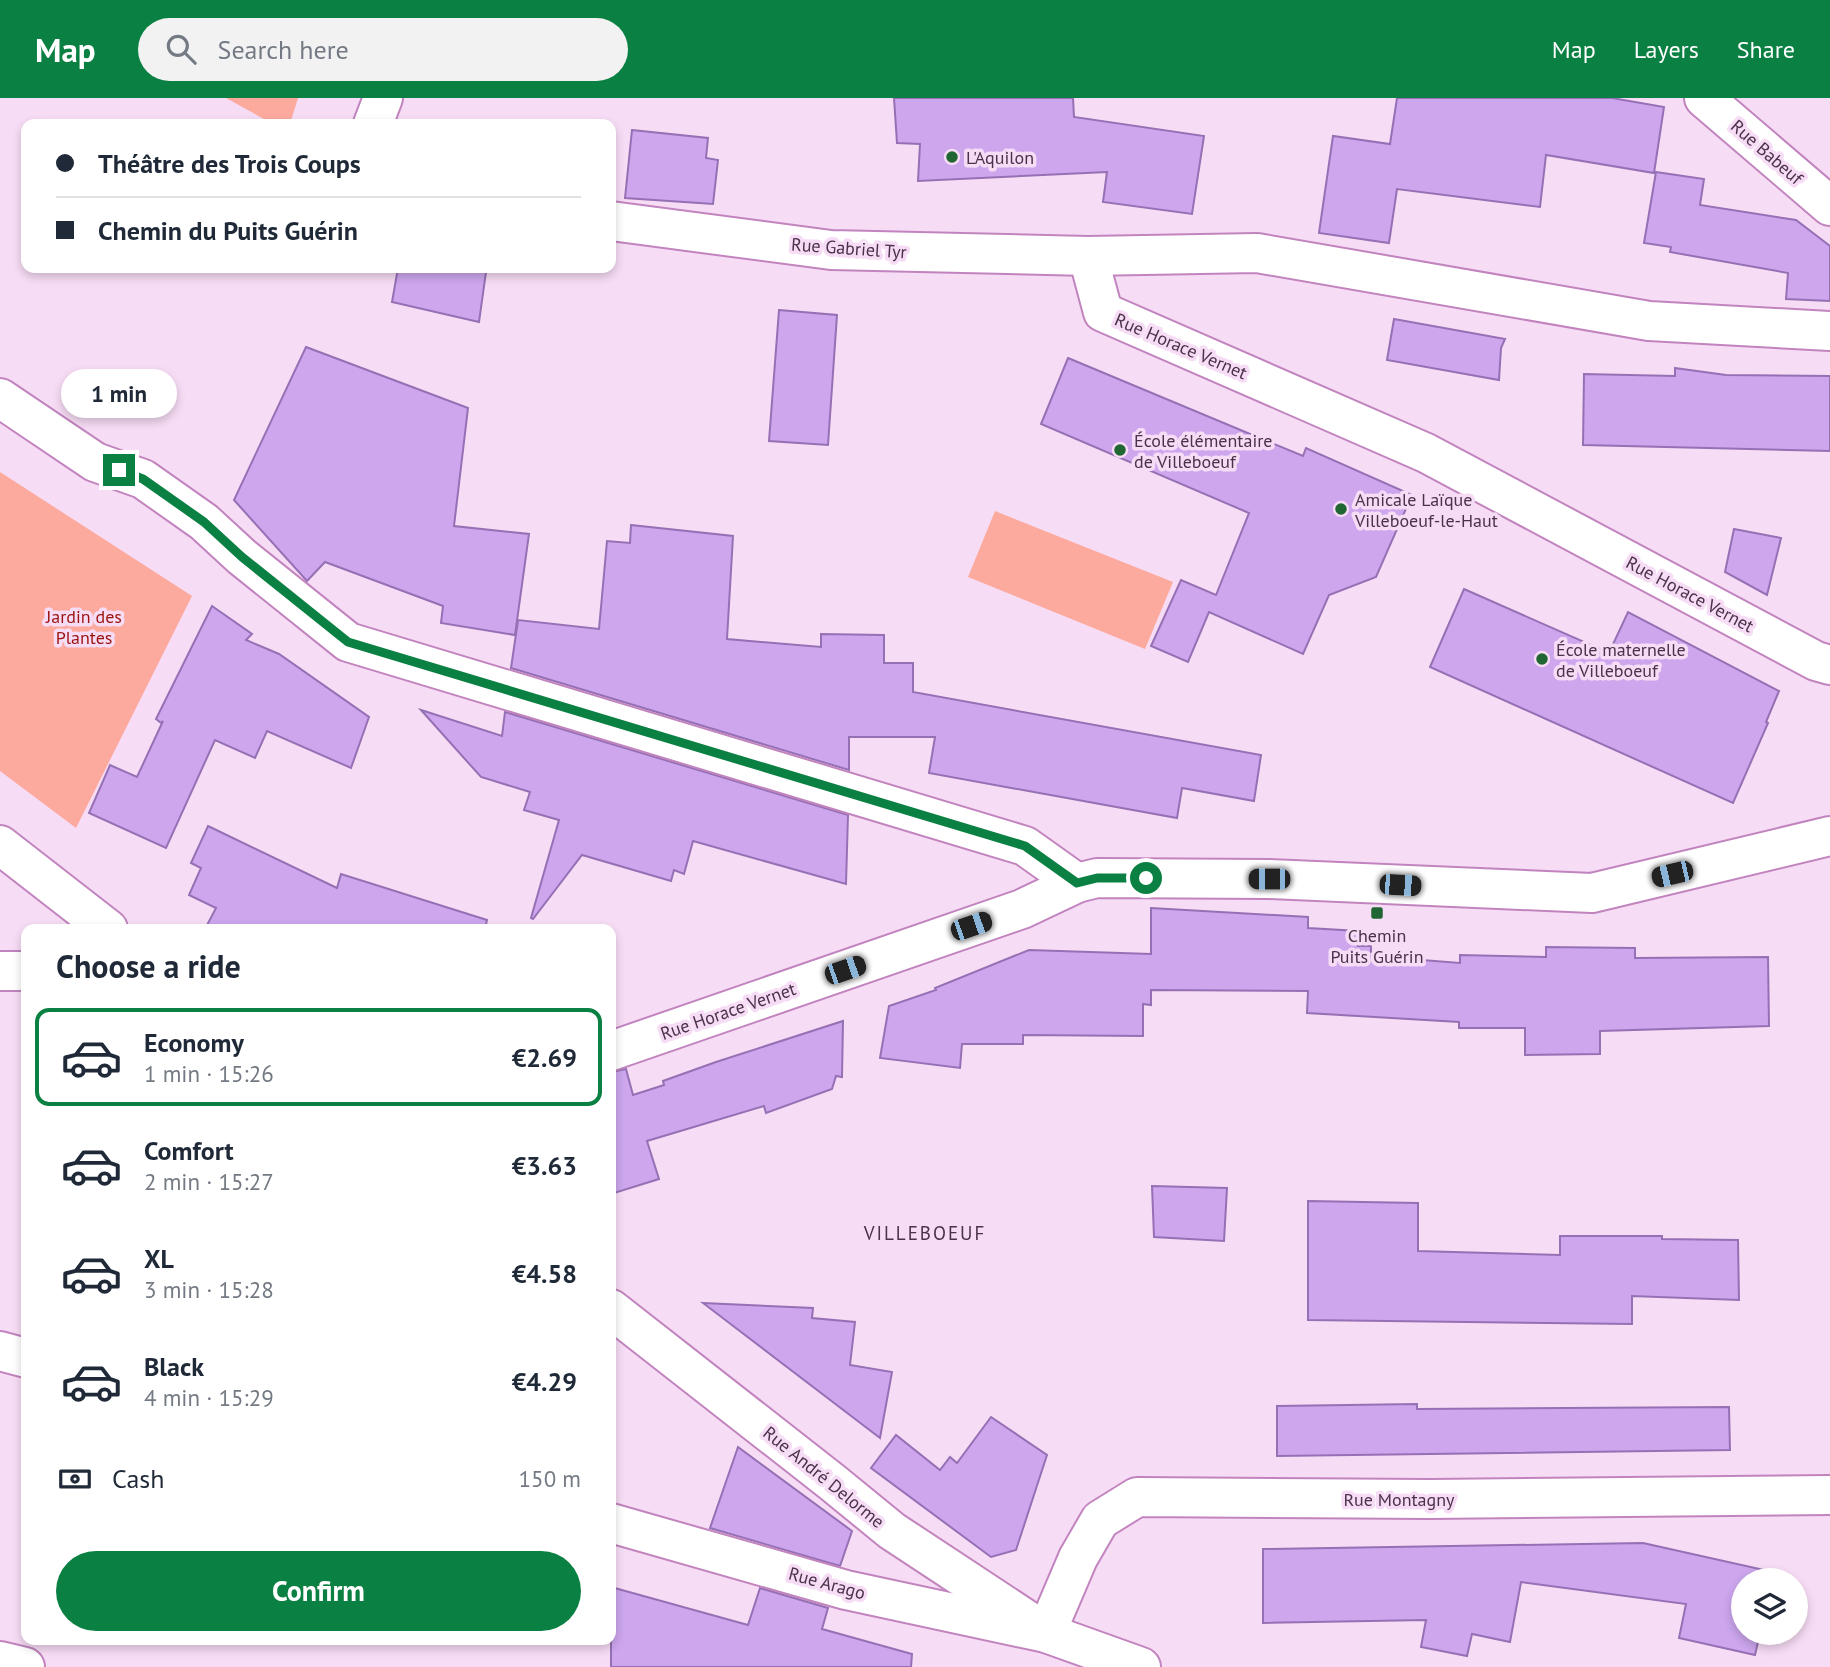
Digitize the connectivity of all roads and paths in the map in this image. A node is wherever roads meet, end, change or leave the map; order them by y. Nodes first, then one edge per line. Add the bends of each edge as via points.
1 (383, 98) edge
2 (1704, 98) edge
3 (375, 119) edge
4 (1830, 206) edge
5 (616, 222) edge
6 (1088, 256) junction
7 (1830, 331) edge
8 (0, 398) edge
9 (1830, 665) edge
10 (1830, 836) edge
11 (0, 845) edge
12 (1077, 883) junction
13 (101, 924) edge
14 (0, 971) edge
15 (21, 971) edge
16 (616, 1049) edge
17 (616, 1313) edge
18 (0, 1351) edge
19 (21, 1357) edge
20 (1830, 1495) edge
21 (616, 1524) edge
22 (1046, 1633) junction
23 (0, 1661) edge
24 (25, 1667) edge
25 (1140, 1667) edge

1 - 3 street
2 - 4 street, Rue Babeuf
5 - 6 street, Rue Gabriel Tyr via 831,250
6 - 7 street via 1257,253 1649,321
6 - 9 street, Rue Horace Vernet via 1103,312 1426,453
8 - 12 street via 95,462 143,479 204,522 348,642 1025,846
10 - 12 street, Rue Horace Vernet via 1592,893 1269,879 1097,878
11 - 13 street
12 - 16 street, Rue Horace Vernet via 1022,909
14 - 15 street
17 - 22 street, Rue André Delorme via 892,1531
18 - 19 street
20 - 22 street, Rue Montagny via 1137,1497 1100,1520
21 - 22 street, Rue Arago via 846,1590
22 - 25 street
23 - 24 street

